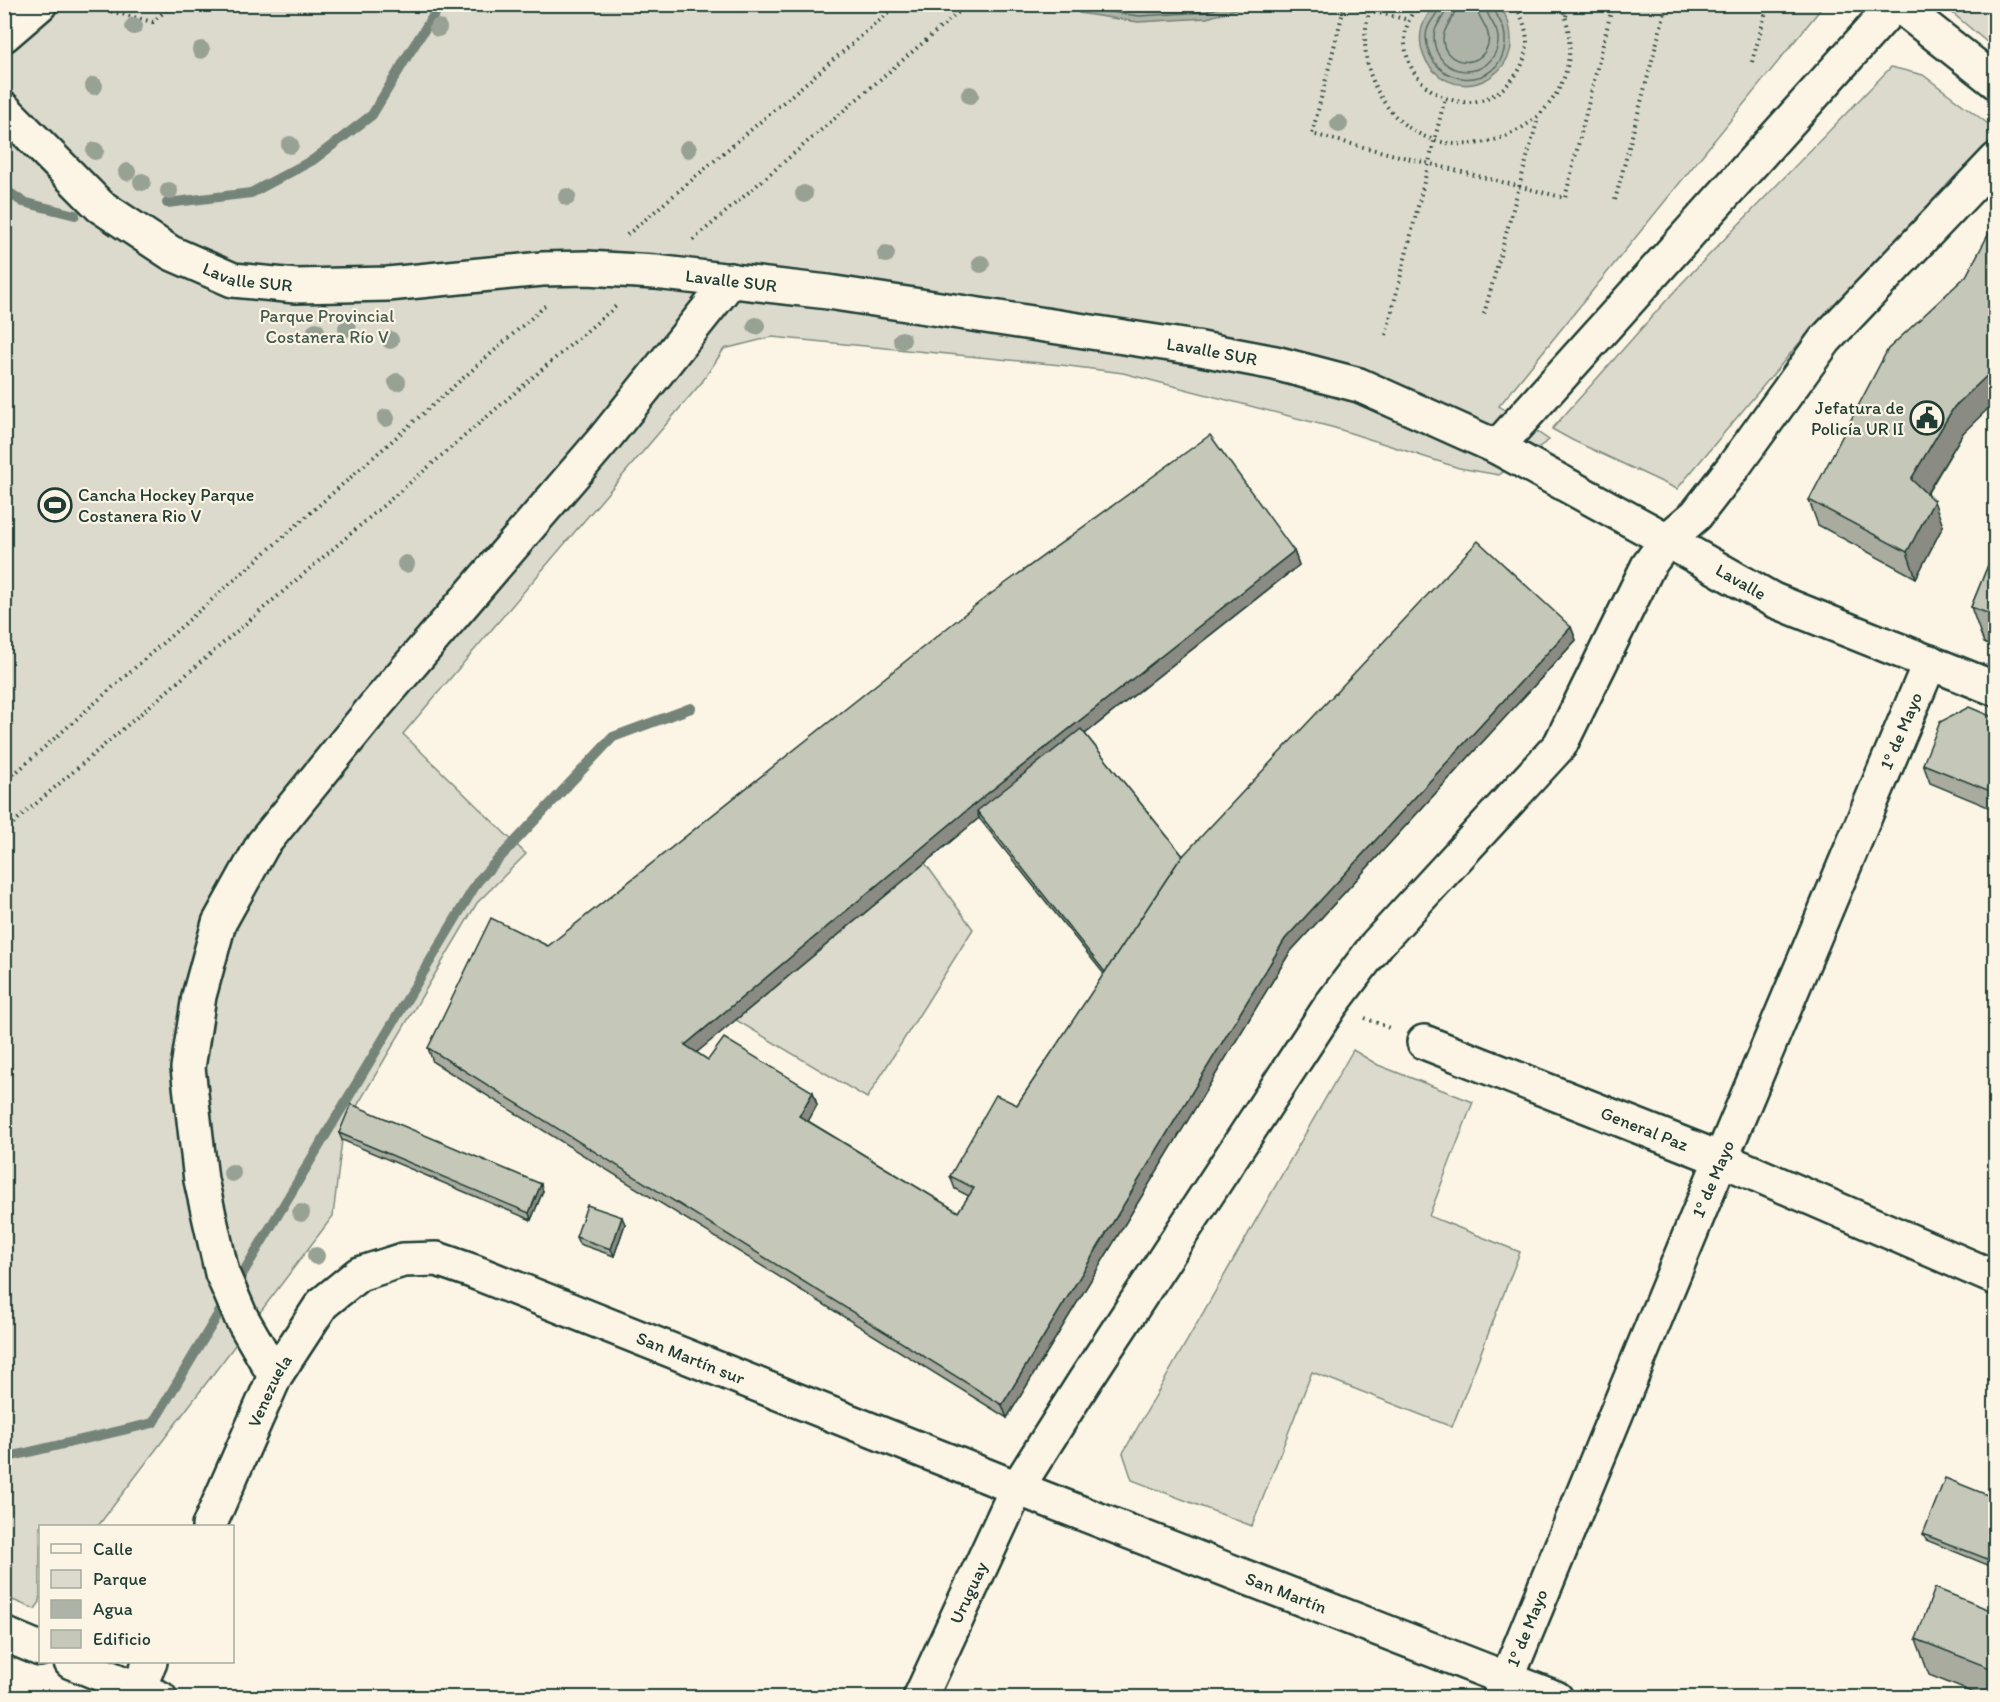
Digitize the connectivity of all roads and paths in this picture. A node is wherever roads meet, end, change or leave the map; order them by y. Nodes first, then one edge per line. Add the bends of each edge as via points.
1 (40, 4) edge
2 (82, 4) edge
3 (173, 4) edge
4 (899, 4) edge
5 (968, 4) edge
6 (1372, 4) edge
7 (1418, 4) edge
8 (1515, 4) edge
9 (1561, 4) edge
10 (1569, 4) edge
11 (1613, 4) edge
12 (1666, 4) edge
13 (1768, 4) edge
14 (1896, 4) edge
15 (1345, 5) edge
16 (1370, 10) junction
17 (1566, 17) junction
18 (1409, 20) junction
19 (4, 35) edge
20 (1752, 62) dead end
21 (1995, 82) edge
22 (1445, 98) junction
23 (4, 109) edge
24 (1538, 117) junction
25 (1433, 140) junction
26 (1995, 160) edge
27 (1427, 163) junction
28 (1519, 186) junction
29 (1615, 200) dead end
30 (587, 268) junction
31 (655, 272) junction
32 (730, 280) junction
33 (1484, 314) dead end
34 (1386, 335) dead end
35 (1497, 447) junction
36 (1667, 540) junction
37 (1930, 662) junction
38 (1995, 689) edge
39 (4, 783) edge
40 (4, 831) edge
41 (1331, 1005) junction
42 (1424, 1042) joint
43 (1721, 1159) junction
44 (359, 1274) joint
45 (1995, 1278) edge
46 (274, 1376) junction
47 (1017, 1488) junction
48 (210, 1525) edge
49 (4, 1634) edge
50 (39, 1649) edge
51 (75, 1663) edge
52 (149, 1683) edge
53 (1503, 1688) edge
54 (920, 1698) edge
55 (1556, 1698) edge

1 - 19 street
2 - 3 path via 153,22
4 - 30 path
5 - 31 path
6 - 16 path
7 - 18 path
8 - 22 path via 1525,23 1527,45 1521,67 1508,85 1489,98 1467,102
9 - 17 path
10 - 17 path
11 - 28 path via 1565,198
12 - 29 path
13 - 20 path
14 - 21 street
14 - 35 street
15 - 16 path
15 - 27 path via 1312,134
16 - 18 path
16 - 25 path via 1365,50 1375,88 1400,120
17 - 24 path via 1567,67 1551,102
18 - 22 path via 1407,57 1428,89
22 - 25 path
23 - 30 street, Lavalle SUR via 100,206 171,253 233,280 296,286 388,284
24 - 25 path via 1515,133 1489,143 1470,145
24 - 28 path
25 - 27 path
26 - 36 street, Uruguay via 1825,339 1734,466 1696,514
27 - 28 path
27 - 34 path
28 - 33 path
30 - 31 street, Lavalle SUR
30 - 39 path
31 - 32 street, Lavalle SUR
31 - 40 path
32 - 35 street, Lavalle SUR via 1068,327 1275,363 1359,385
32 - 46 street via 604,439 376,705 264,844 219,923 199,996 188,1068 201,1180 222,1273
35 - 36 street, Lavalle
36 - 37 street, Lavalle via 1773,600
36 - 41 street, Uruguay via 1648,566 1560,745 1377,944
37 - 38 street, Lavalle
37 - 43 street, 1º de Mayo
41 - 42 path
41 - 47 street, Uruguay
42 - 43 street, General Paz
43 - 45 street, General Paz
43 - 53 street, 1º de Mayo
44 - 46 street, Venezuela via 322,1304
44 - 47 street, San Martín sur via 403,1260 437,1259
46 - 48 street, Venezuela
47 - 53 street, San Martín
47 - 54 street, Uruguay
49 - 50 street
51 - 52 street
53 - 55 street, San Martín

